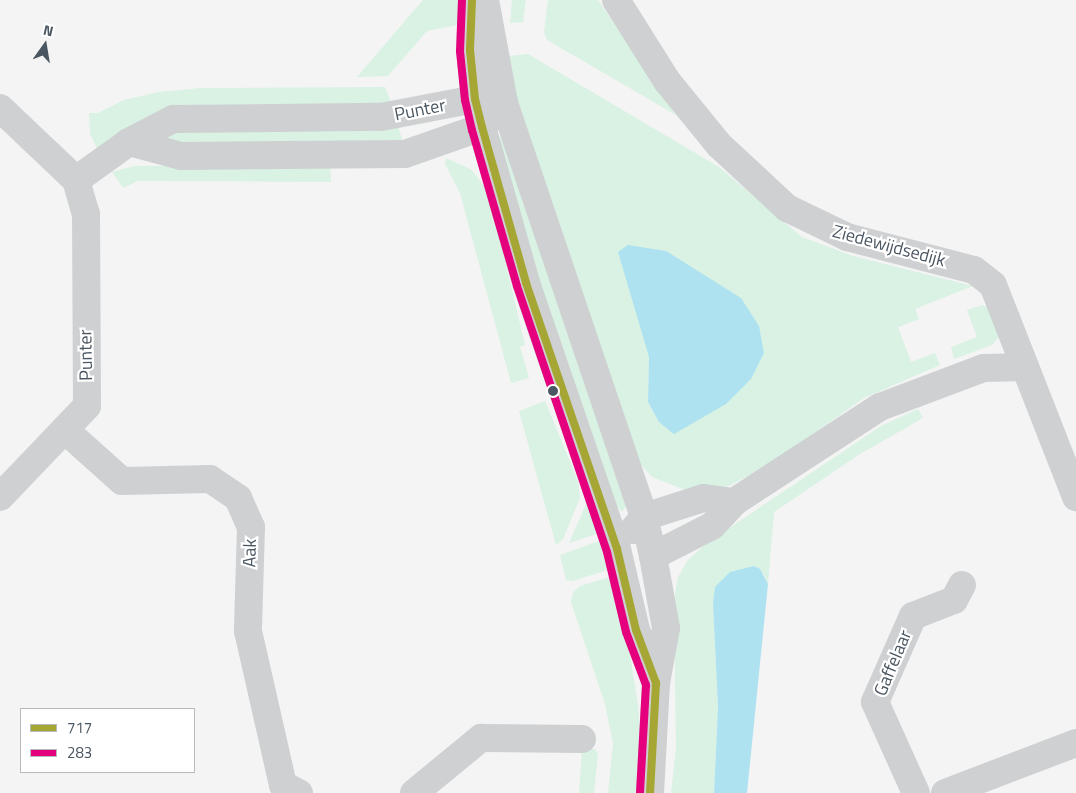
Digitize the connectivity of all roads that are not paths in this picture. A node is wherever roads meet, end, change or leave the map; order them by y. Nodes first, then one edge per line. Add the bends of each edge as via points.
1 (472, 0) edge
2 (485, 0) edge
3 (616, 0) edge
4 (475, 99) junction
5 (504, 103) junction
6 (0, 108) edge
7 (482, 127) junction
8 (129, 142) junction
9 (76, 180) junction
10 (1025, 367) junction
11 (66, 431) junction
12 (0, 497) edge
13 (1076, 497) edge
14 (734, 502) junction
15 (644, 517) junction
16 (617, 549) junction
17 (653, 556) junction
18 (962, 585) dead end
19 (656, 683) junction
20 (582, 739) dead end
21 (1076, 743) edge
22 (299, 793) edge
23 (414, 793) edge
24 (650, 793) edge
25 (916, 793) edge
26 (945, 793) edge

1 - 4 street via 470,50
2 - 5 street
3 - 10 street, Ziedewijdsedijk via 667,81 719,145 746,172 787,208 816,224 847,237 974,270 993,285
4 - 5 street, Punter
4 - 7 street
4 - 8 street, Punter via 381,117 173,119
5 - 7 street, Punter
5 - 15 street
6 - 9 street
7 - 8 street, Punter via 405,154 181,156
7 - 16 street via 526,283
8 - 9 street, Punter
9 - 11 street, Punter via 86,214 87,406
10 - 13 street, Ziedewijdsedijk
10 - 14 street via 984,368 880,407
11 - 12 street, Punter
11 - 22 street, Aak via 122,481 210,480 238,498 251,527 248,631 283,785
14 - 15 street via 704,498
14 - 17 street via 712,526
15 - 16 street
15 - 17 street
16 - 17 street
16 - 19 street via 636,630
17 - 19 street via 666,628
18 - 25 street, Gaffelaar via 954,600 913,616 875,702
19 - 24 street
20 - 23 street via 481,738
21 - 26 street

